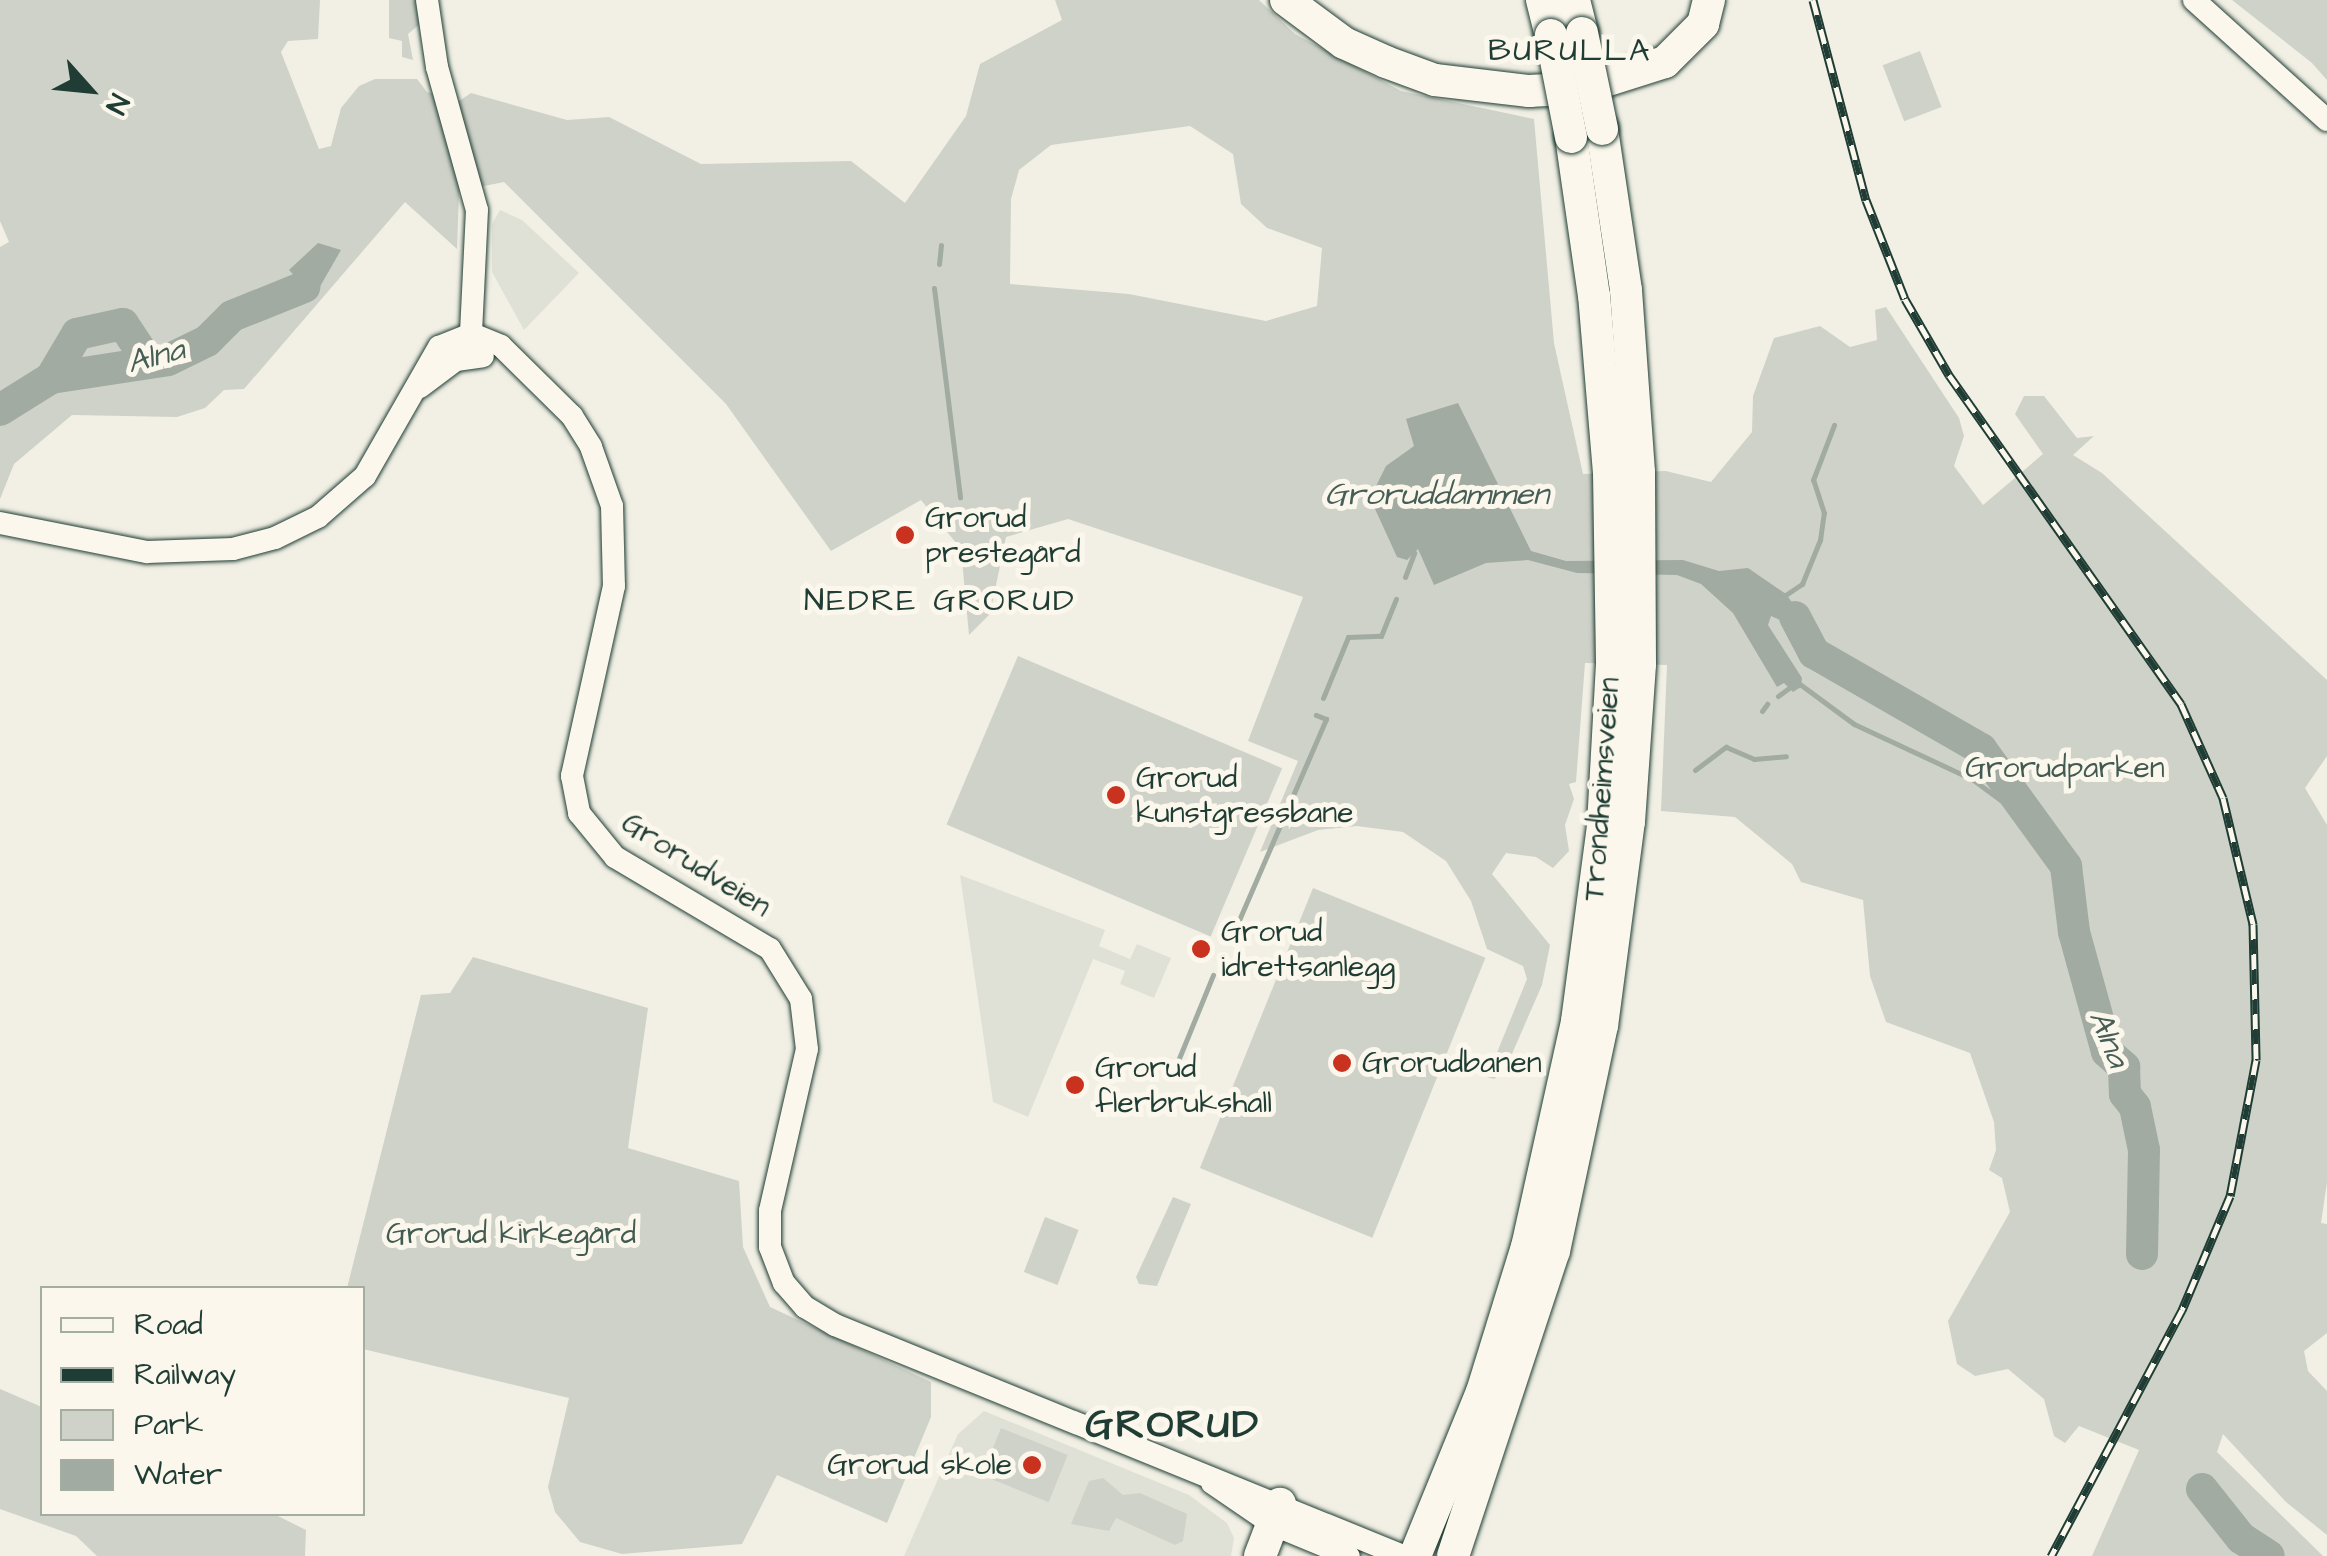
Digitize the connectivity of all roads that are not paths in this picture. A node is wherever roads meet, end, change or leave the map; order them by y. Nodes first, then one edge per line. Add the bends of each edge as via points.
1 (427, 0) edge
2 (1286, 0) edge
3 (1542, 0) edge
4 (1709, 0) edge
5 (2194, 0) edge
6 (1573, 17) edge
7 (2327, 120) edge
8 (471, 345) junction
9 (0, 523) edge
10 (1626, 664) junction
11 (1276, 1514) junction
12 (1403, 1554) edge
13 (1260, 1556) edge
14 (1349, 1556) edge
15 (1453, 1556) edge

1 - 8 street via 477,210
2 - 4 highway via 1344,43 1386,62 1435,80 1529,91 1583,88 1665,62 1703,24
3 - 6 highway, Trondheimsveien
5 - 7 street
6 - 10 highway, Trondheimsveien, bridge via 1586,133 1626,290
8 - 9 street via 432,354 350,492 275,538 220,550 147,552
8 - 11 street, Grorudveien via 512,357 559,400 591,447 615,527 614,586 572,776 579,813 615,858 770,949 788,970 806,1014 803,1071 770,1211 770,1247 784,1282 805,1307 835,1325 1206,1478
10 - 12 highway, Trondheimsveien via 1559,1112 1504,1329
10 - 15 highway, Trondheimsveien via 1621,894 1588,1100 1534,1317
11 - 12 street, Grorudveien
11 - 13 highway
11 - 14 street, Grorudveien

